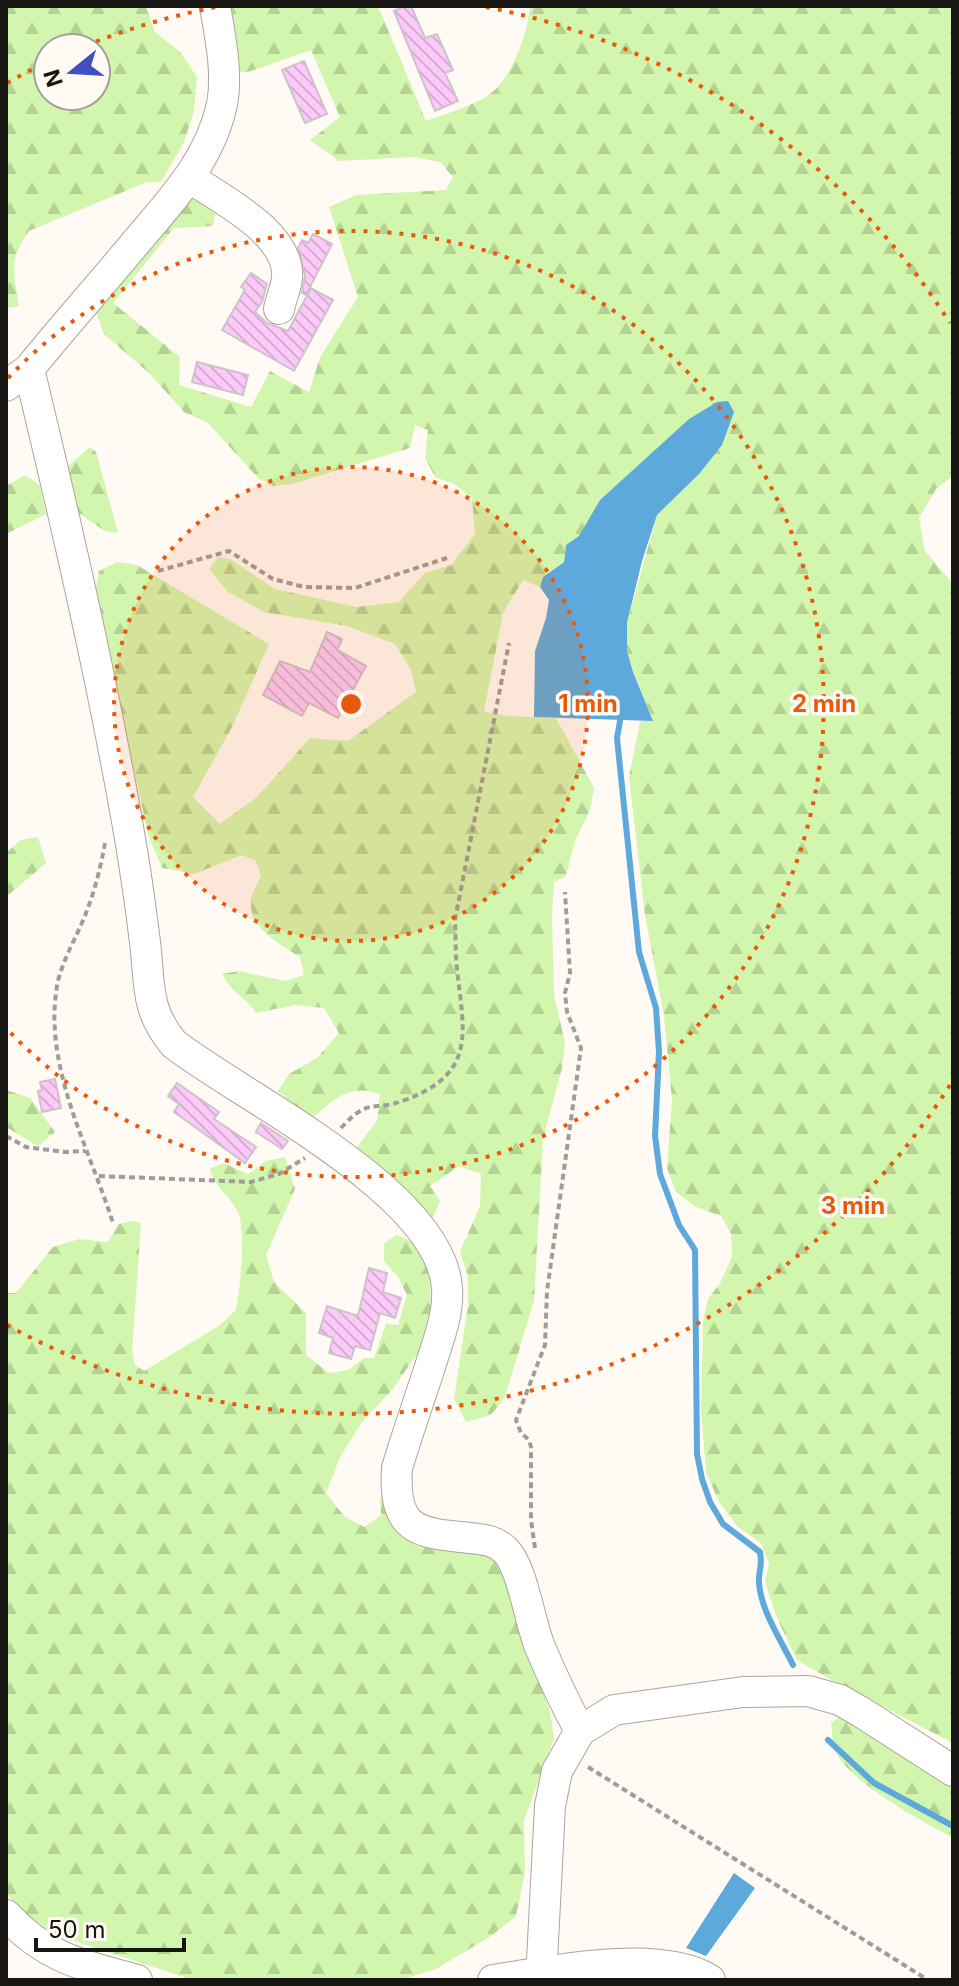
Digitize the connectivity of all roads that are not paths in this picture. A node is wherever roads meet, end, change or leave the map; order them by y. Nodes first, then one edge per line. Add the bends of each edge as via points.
1 (215, 6) edge
2 (190, 178) junction
3 (279, 309) dead end
4 (17, 378) edge
5 (572, 1742) junction
6 (953, 1771) edge
7 (6, 1915) edge
8 (541, 1976) edge
9 (137, 1980) edge
10 (493, 1980) edge
11 (710, 1980) edge

1 - 2 street via 222,103
2 - 3 street via 272,238 284,258 287,277
2 - 4 street
4 - 5 street via 91,638 127,822 153,1009 174,1044 382,1188 438,1251 448,1286 446,1315 397,1468 400,1506 408,1524 422,1532 495,1542 508,1552
5 - 6 street via 614,1710 743,1692 808,1691 840,1700
5 - 8 street via 557,1771 550,1806
7 - 9 street via 47,1951
8 - 10 street
8 - 11 street via 670,1964

